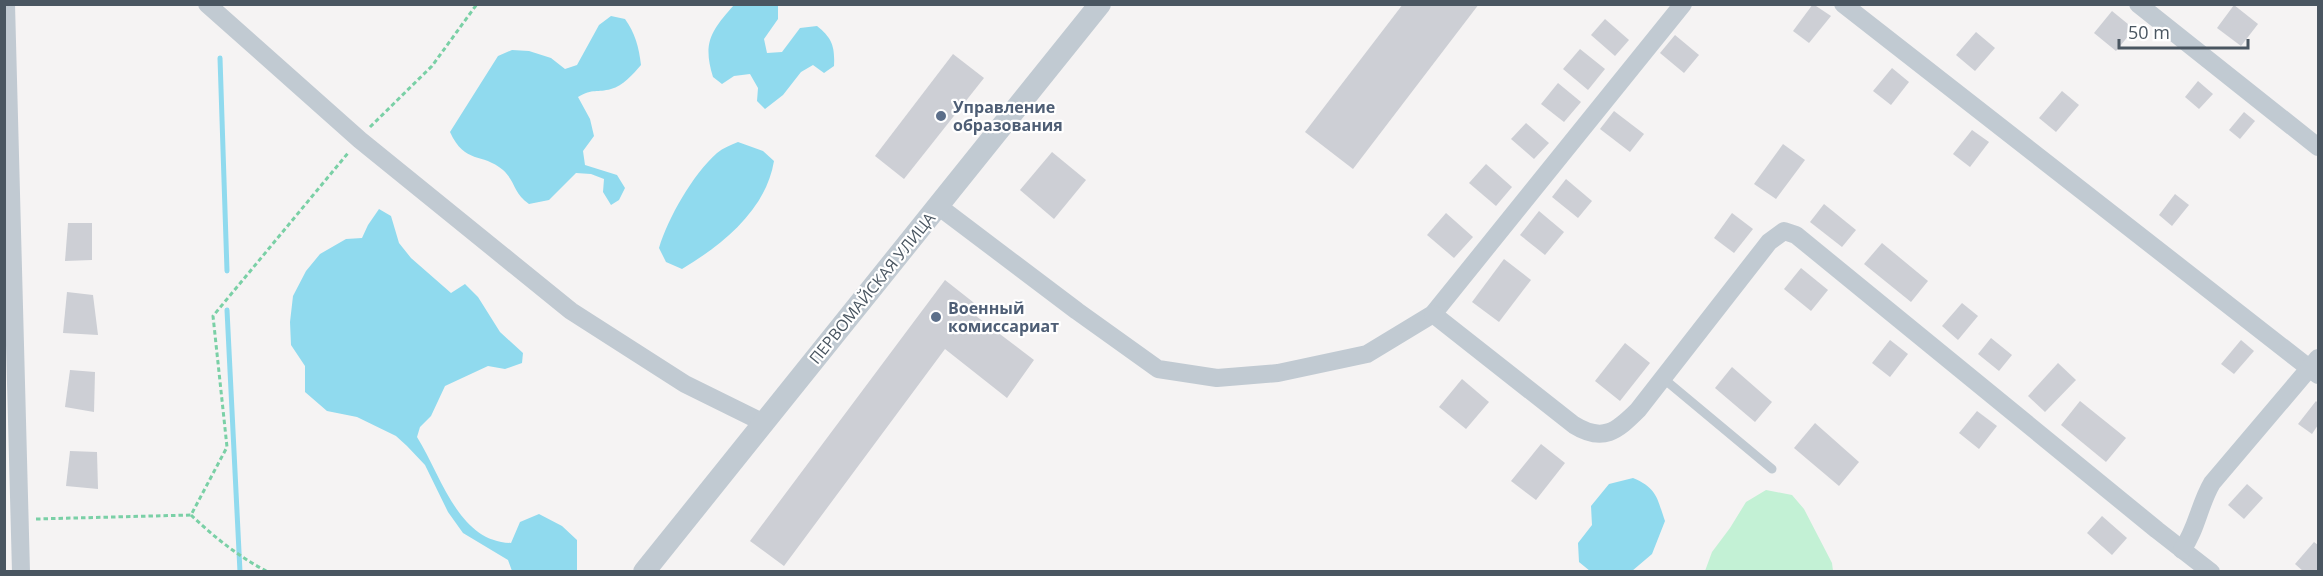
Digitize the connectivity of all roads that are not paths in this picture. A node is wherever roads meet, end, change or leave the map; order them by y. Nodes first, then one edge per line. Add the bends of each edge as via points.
1 (6, 4) edge
2 (207, 4) edge
3 (1100, 4) edge
4 (1683, 4) edge
5 (1843, 4) edge
6 (2138, 4) edge
7 (2319, 147) edge
8 (938, 206) junction
9 (1433, 314) junction
10 (2316, 367) edge
11 (1664, 379) junction
12 (764, 423) junction
13 (1772, 469) dead end
14 (2182, 550) junction
15 (21, 572) edge
16 (644, 572) edge
17 (2211, 572) edge

1 - 15 street
2 - 12 street via 360,140 571,311 685,384
3 - 8 street, ПЕРВОМАЙСКАЯ УЛИЦА
4 - 9 street
5 - 10 street
6 - 7 street
8 - 9 street via 1158,369 1217,378 1278,373 1368,354
8 - 12 street, ПЕРВОМАЙСКАЯ УЛИЦА
9 - 11 street via 1586,432 1603,434 1620,428
10 - 14 street via 2212,483
11 - 13 lane
11 - 14 street via 1769,242 1784,231 1797,235
12 - 16 street, ПЕРВОМАЙСКАЯ УЛИЦА
14 - 17 street

